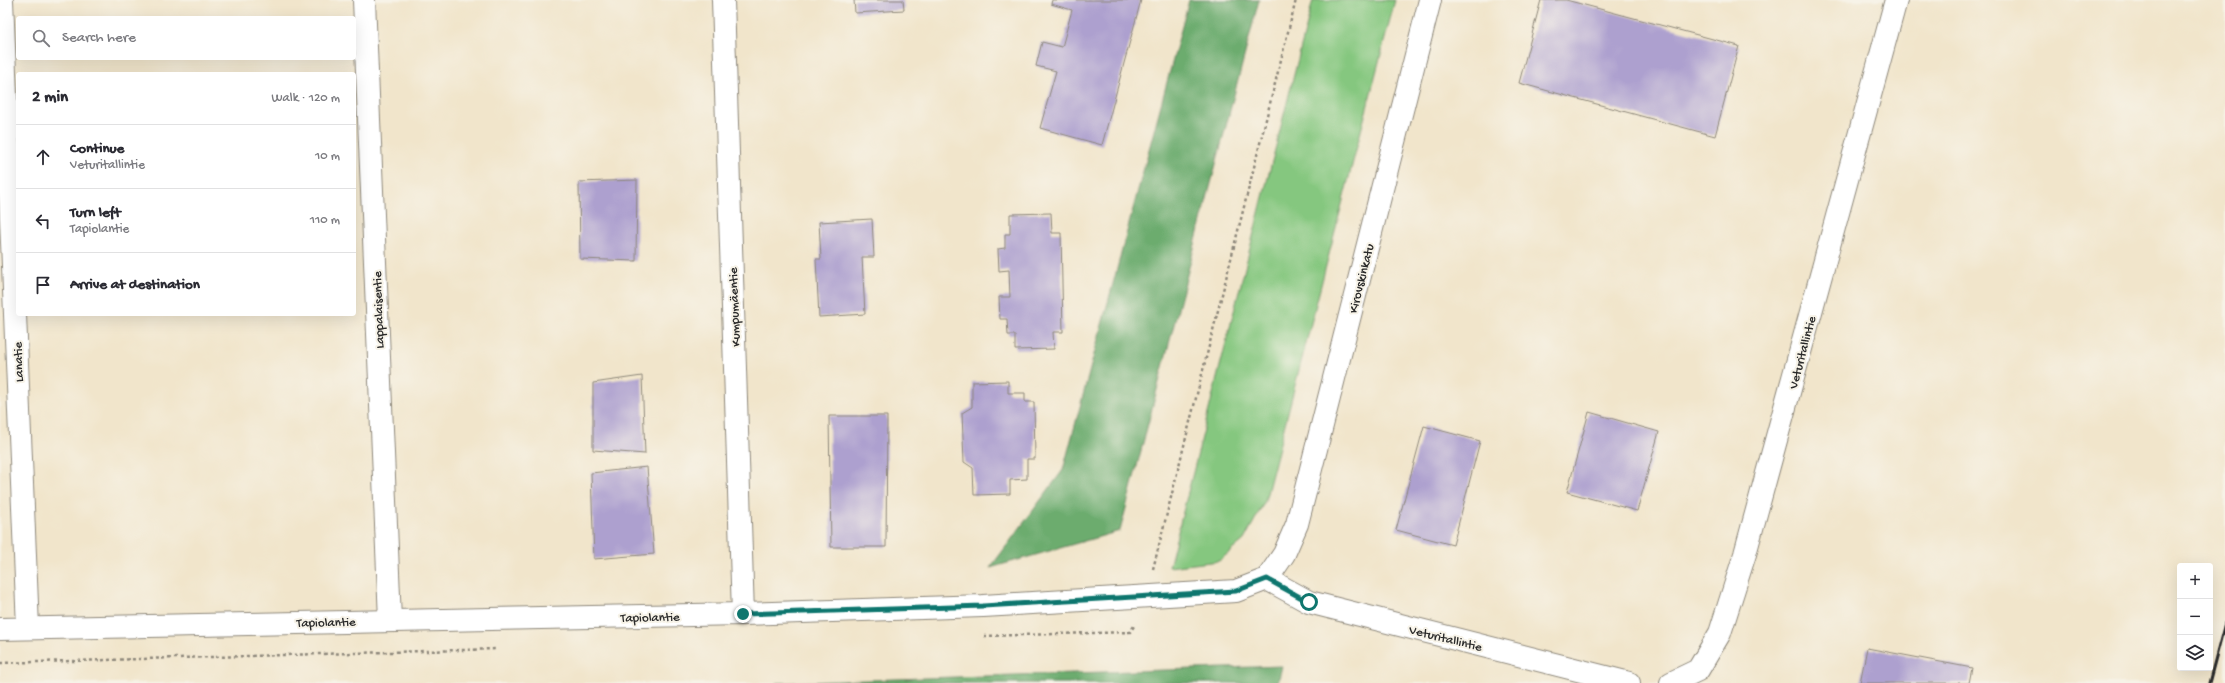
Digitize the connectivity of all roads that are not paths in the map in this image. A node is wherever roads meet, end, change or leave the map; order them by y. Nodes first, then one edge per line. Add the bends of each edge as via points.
1 (2, 0) edge
2 (364, 0) edge
3 (724, 0) edge
4 (1430, 0) edge
5 (1896, 0) edge
6 (1267, 579) junction
7 (743, 614) junction
8 (390, 620) junction
9 (28, 628) junction
10 (0, 629) edge
11 (1629, 683) edge
12 (1671, 683) edge

1 - 9 street, Lanatie
2 - 8 street, Lappalaisentie
3 - 7 street, Kumpumäentie
4 - 6 street, Kirovskinkatu via 1297,524 1284,554
5 - 12 street, Veturitallintie via 1747,547 1720,633 1698,670
6 - 7 street, Tapiolantie via 1236,591 983,606
6 - 11 street, Veturitallintie via 1309,602
7 - 8 street, Tapiolantie
8 - 9 street, Tapiolantie
9 - 10 street, Tapiolantie

